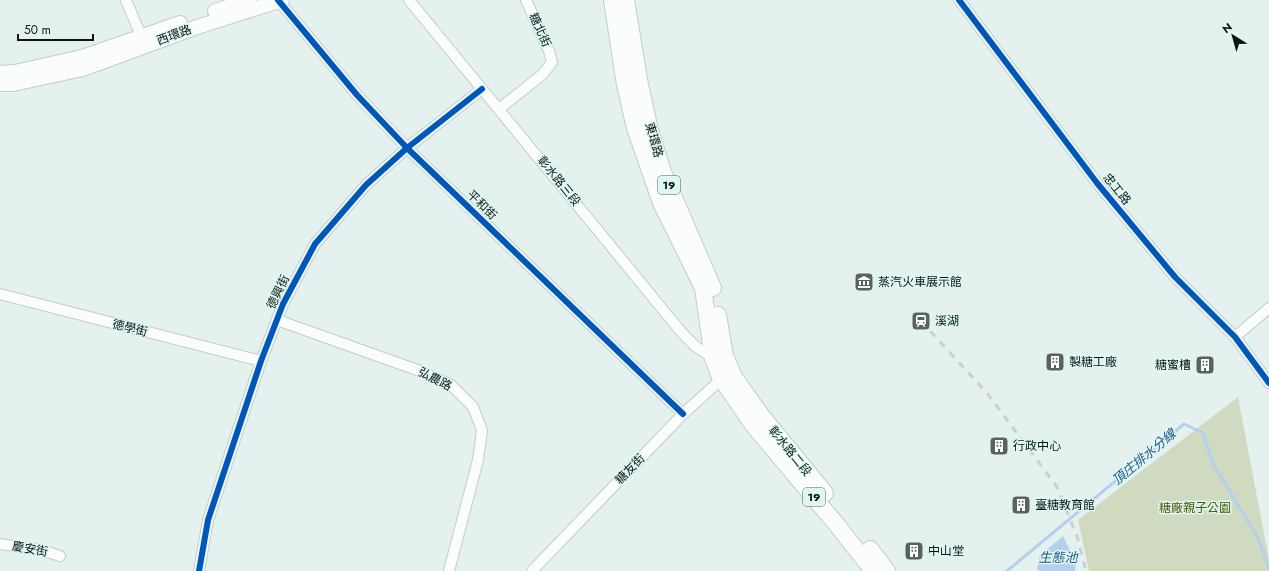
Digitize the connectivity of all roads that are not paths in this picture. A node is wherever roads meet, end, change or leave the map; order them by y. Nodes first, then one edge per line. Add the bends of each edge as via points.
1 (126, 0) edge
2 (249, 0) edge
3 (280, 0) edge
4 (409, 0) edge
5 (526, 0) edge
6 (612, 0) edge
7 (626, 0) edge
8 (959, 0) edge
9 (141, 36) junction
10 (0, 73) edge
11 (0, 84) edge
12 (482, 89) junction
13 (499, 109) junction
14 (407, 148) junction
15 (0, 294) edge
16 (1269, 308) edge
17 (277, 320) junction
18 (1234, 337) junction
19 (713, 358) junction
20 (261, 361) junction
21 (727, 371) junction
22 (1269, 383) edge
23 (683, 414) junction
24 (0, 544) edge
25 (60, 556) dead end
26 (199, 571) edge
27 (449, 571) edge
28 (532, 571) edge
29 (873, 571) edge
30 (887, 571) edge

1 - 9 street
2 - 9 main road, 西環路
3 - 11 main road, 西環路 via 83,69 13,84
3 - 14 street, 平和街 via 357,95
4 - 12 street, 彰水路三段
5 - 13 street, 糖北街 via 552,62 543,74
6 - 19 main road, 東環路 / 19 via 625,85 635,128 661,203 703,288
7 - 21 main road, 東環路 / 19 via 650,130 663,172 712,284
8 - 18 street, 忠工路 via 1097,183 1175,277
9 - 10 main road, 西環路 via 82,57
12 - 13 street, 彰水路三段
12 - 14 street, 德興街
13 - 19 street, 彰水路三段 via 682,333
14 - 17 street, 德興街 via 366,184 315,244
14 - 23 street, 平和街
15 - 20 street, 德學街
16 - 18 street
17 - 20 street, 德興街
17 - 27 street, 弘農路 via 420,371 451,385 474,407 482,430 478,460
18 - 22 street, 忠工路
19 - 21 main road, 19
20 - 26 street, 德興街 via 208,520
21 - 23 street, 糖友街
21 - 29 main road, 彰水路二段 / 19 via 753,425
21 - 30 main road, 彰水路二段 / 19
23 - 28 street, 糖友街
24 - 25 street, 慶安街 via 41,550

